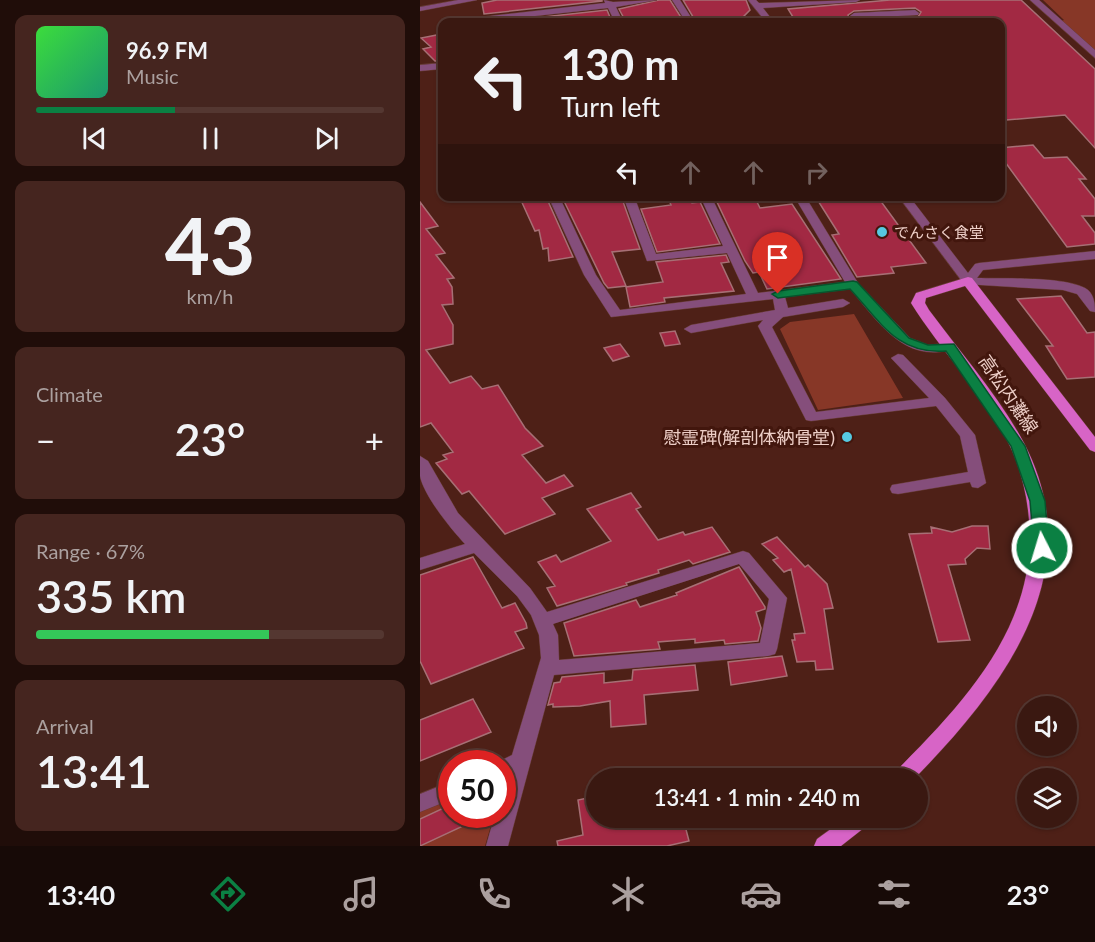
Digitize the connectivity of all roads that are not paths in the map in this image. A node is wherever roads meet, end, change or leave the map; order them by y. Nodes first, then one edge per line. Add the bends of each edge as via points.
1 (473, 0) edge
2 (653, 0) edge
3 (676, 0) edge
4 (856, 0) edge
5 (1035, 0) edge
6 (448, 2) edge
7 (609, 2) edge
8 (755, 3) edge
9 (420, 9) edge
10 (554, 12) junction
11 (915, 13) dead end
12 (468, 18) edge
13 (505, 18) edge
14 (556, 18) edge
15 (617, 18) edge
16 (687, 18) edge
17 (767, 18) edge
18 (855, 18) edge
19 (1095, 55) edge
20 (438, 66) edge
21 (420, 68) edge
22 (555, 201) edge
23 (630, 201) edge
24 (707, 201) edge
25 (802, 201) edge
26 (907, 201) edge
27 (731, 249) junction
28 (1095, 255) edge
29 (968, 281) junction
30 (853, 285) junction
31 (778, 294) junction
32 (754, 297) junction
33 (843, 303) dead end
34 (1095, 309) edge
35 (782, 311) junction
36 (692, 329) dead end
37 (949, 347) junction
38 (898, 358) dead end
39 (940, 400) junction
40 (1095, 447) edge
41 (420, 461) edge
42 (898, 489) dead end
43 (477, 546) junction
44 (420, 564) edge
45 (543, 620) junction
46 (550, 668) junction
47 (516, 753) edge
48 (912, 768) edge
49 (438, 795) edge
50 (420, 802) edge
51 (500, 828) edge
52 (848, 828) edge
53 (497, 846) edge
54 (825, 846) edge

1 - 6 street
2 - 7 street
3 - 16 street
4 - 8 street
5 - 19 street
6 - 9 street
6 - 12 street
7 - 10 street
7 - 15 street
8 - 17 street
10 - 13 street
10 - 14 street
11 - 18 street
20 - 21 street
22 - 32 street via 590,275 616,314
23 - 27 street via 651,258
24 - 27 street
25 - 30 street
26 - 29 street
27 - 32 street
28 - 29 street via 979,267
29 - 34 street via 1063,286 1082,291
29 - 37 main road, 高松内灘線 via 928,291 918,303
29 - 40 main road, 高松内灘線
30 - 31 street
30 - 37 street via 905,340 927,349
31 - 32 street
31 - 35 street
33 - 35 street
35 - 36 street
35 - 39 street via 765,326 811,417
37 - 48 main road, 高松内灘線 via 1018,446 1037,501 1042,548 1036,581 1013,642 968,709
38 - 39 street
39 - 42 street via 968,435 977,480
41 - 43 street via 452,518
43 - 44 street
43 - 45 street via 520,586
45 - 46 street via 549,639
45 - 46 street via 743,557 778,598 768,649
46 - 47 street
49 - 50 street
51 - 53 street
52 - 54 main road

